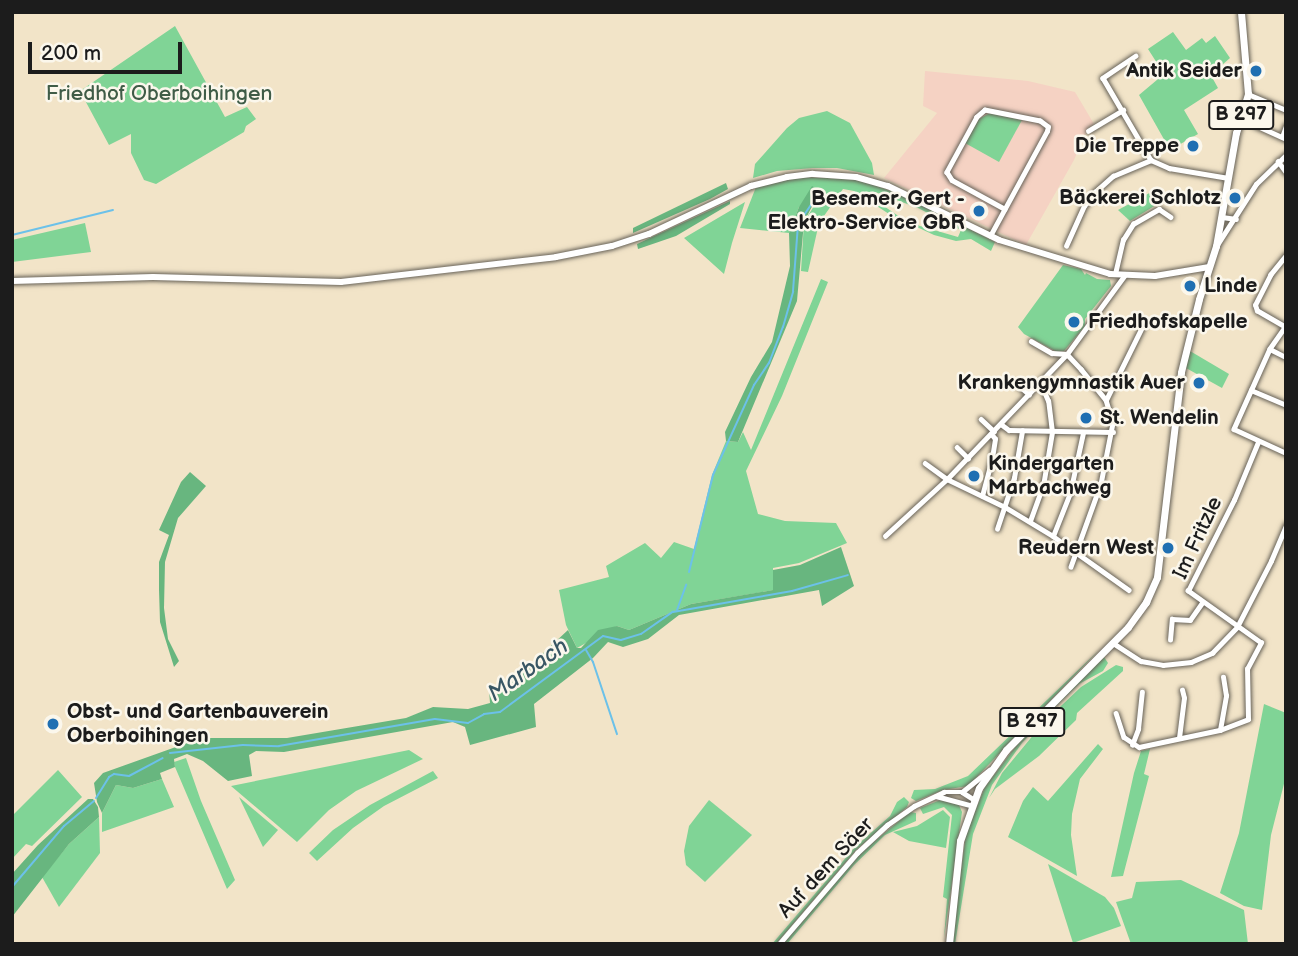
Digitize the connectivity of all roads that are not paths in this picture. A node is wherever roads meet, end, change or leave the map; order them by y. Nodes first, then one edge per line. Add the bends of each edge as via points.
1 (1241, 12) edge
2 (1136, 55) dead end
3 (1248, 94) junction
4 (1123, 110) junction
5 (1286, 110) edge
6 (1240, 118) junction
7 (1286, 126) edge
8 (1088, 131) dead end
9 (1284, 138) edge
10 (1286, 155) edge
11 (1152, 160) junction
12 (1278, 161) junction
13 (1286, 172) edge
14 (1229, 178) junction
15 (1005, 209) junction
16 (1171, 217) dead end
17 (1222, 217) junction
18 (1236, 219) junction
19 (990, 236) junction
20 (1066, 246) dead end
21 (1216, 246) junction
22 (1286, 255) edge
23 (1209, 267) junction
24 (1115, 275) junction
25 (1125, 276) junction
26 (12, 281) edge
27 (1143, 325) dead end
28 (1285, 327) edge
29 (1031, 341) dead end
30 (1270, 349) junction
31 (1067, 354) junction
32 (1286, 357) edge
33 (1040, 382) junction
34 (1017, 384) dead end
35 (1251, 390) junction
36 (1029, 394) junction
37 (1106, 400) junction
38 (1286, 405) edge
39 (981, 419) dead end
40 (1001, 424) junction
41 (1022, 431) junction
42 (993, 432) junction
43 (1052, 432) junction
44 (1113, 432) junction
45 (1083, 433) junction
46 (1258, 442) junction
47 (957, 447) dead end
48 (1286, 453) edge
49 (968, 458) junction
50 (925, 463) dead end
51 (947, 479) junction
52 (982, 496) junction
53 (1005, 507) junction
54 (1030, 521) junction
55 (1286, 525) edge
56 (997, 528) dead end
57 (885, 536) dead end
58 (1053, 536) junction
59 (1077, 552) junction
60 (1070, 567) dead end
61 (1129, 590) dead end
62 (1202, 603) junction
63 (1237, 627) junction
64 (1170, 640) dead end
65 (1113, 643) junction
66 (1223, 677) dead end
67 (1182, 691) dead end
68 (1142, 692) dead end
69 (1116, 713) dead end
70 (1220, 730) junction
71 (1179, 738) junction
72 (1132, 745) junction
73 (990, 770) junction
74 (962, 792) junction
75 (935, 796) junction
76 (972, 802) junction
77 (779, 944) edge
78 (949, 944) edge

1 - 3 main road, B 297
2 - 4 street via 1103,78
3 - 5 street
3 - 6 main road, B 297
4 - 8 street
4 - 11 street
6 - 9 street
6 - 14 main road, B 297
7 - 9 street
10 - 12 street
11 - 14 street via 1169,168
11 - 20 street via 1113,176 1095,192 1084,205
12 - 13 street
12 - 18 street via 1256,184
14 - 17 main road, B 297
15 - 15 street via 952,180 947,172 985,110 1046,123 1047,131
15 - 19 street
16 - 24 street via 1159,209 1133,224 1123,240
17 - 18 street
17 - 21 main road, B 297
18 - 21 street
19 - 24 street
19 - 26 street via 900,191 841,175 787,177 740,190 668,226 612,246 556,257 324,282 123,277
21 - 23 main road, B 297
22 - 28 street via 1255,306
23 - 25 street
23 - 65 main road, B 297 via 1179,386 1159,570 1140,613
24 - 25 street
25 - 31 street
27 - 37 street
28 - 30 street
29 - 31 street via 1056,354
30 - 32 street
30 - 35 street
31 - 33 street
31 - 37 street
33 - 36 street
33 - 43 street
34 - 36 street
35 - 38 street
35 - 46 street via 1234,429
36 - 40 street
37 - 44 street
39 - 42 street
40 - 41 street
40 - 42 street
41 - 43 street
41 - 53 street
42 - 49 street
42 - 52 street
43 - 45 street
43 - 54 street via 1043,486
44 - 45 street
44 - 59 street via 1104,476
45 - 58 street via 1070,493
46 - 48 street
46 - 62 street, Im Fritzle via 1234,500 1189,585 1190,594
47 - 49 street
49 - 51 street
50 - 51 street
51 - 52 street
51 - 57 street
52 - 53 street
53 - 54 street
53 - 56 street
54 - 58 street
55 - 63 street
58 - 59 street
59 - 60 street
59 - 61 street
62 - 63 street, Im Fritzle
62 - 64 street via 1190,620 1172,619
63 - 65 street via 1212,653 1176,666 1141,662
63 - 70 street, Im Fritzle via 1261,643 1247,669 1250,715 1247,721
65 - 73 main road, B 297
66 - 70 street via 1226,696
67 - 71 street
68 - 72 street
69 - 72 street via 1124,737
70 - 71 street
71 - 72 street via 1144,747
73 - 74 street, Auf dem Säer
73 - 76 main road, B 297
74 - 75 street, Auf dem Säer
74 - 76 street
75 - 76 street
75 - 77 street, Auf dem Säer via 873,837
76 - 78 main road, B 297 via 960,841

